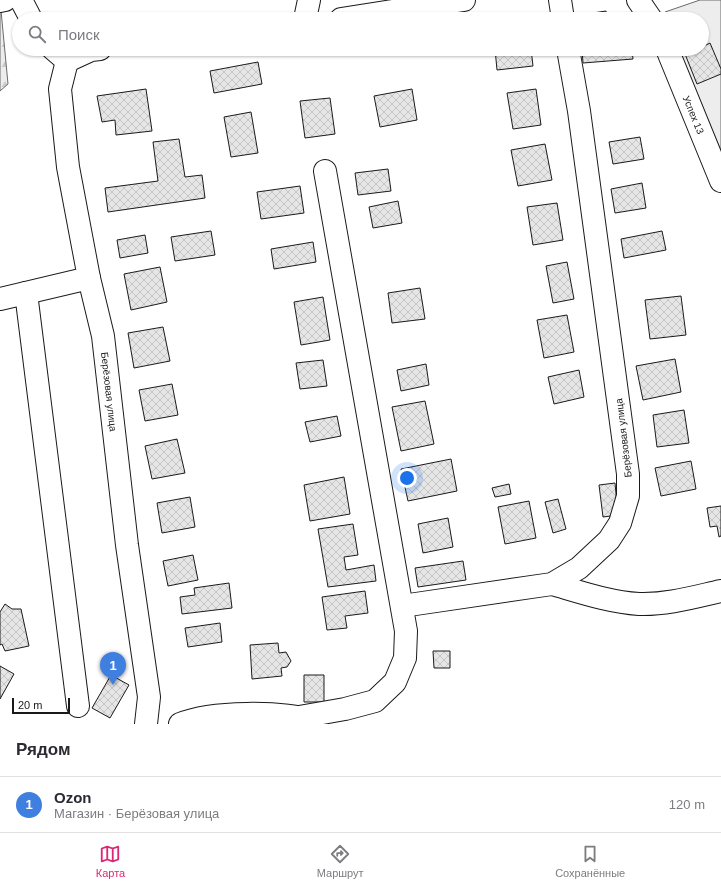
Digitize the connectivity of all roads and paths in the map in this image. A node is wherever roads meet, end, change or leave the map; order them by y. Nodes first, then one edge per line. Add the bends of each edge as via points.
1 (5, 0) edge
2 (21, 0) edge
3 (309, 0) edge
4 (464, 0) edge
5 (560, 0) edge
6 (638, 0) edge
7 (0, 1) edge
8 (27, 12) edge
9 (306, 12) edge
10 (387, 12) edge
11 (562, 12) edge
12 (646, 12) edge
13 (60, 56) edge
14 (569, 56) edge
15 (670, 56) edge
16 (325, 171) dead end
17 (721, 181) edge
18 (89, 278) junction
19 (26, 293) junction
20 (0, 299) edge
21 (552, 584) junction
22 (721, 591) edge
23 (402, 606) junction
24 (78, 706) dead end
25 (299, 717) junction
26 (146, 724) edge
27 (180, 724) edge
28 (324, 724) edge

1 - 7 street
2 - 8 street
3 - 9 street
4 - 10 street
5 - 11 street
6 - 12 street
13 - 18 street, Берёзовая улица via 60,96 68,167
14 - 21 street, Берёзовая улица via 579,111 628,474 628,496 620,523 609,540 579,568
15 - 17 street, Успех 13
16 - 23 street
18 - 19 street
18 - 26 street, Берёзовая улица via 103,336 127,545 140,624 149,697
19 - 20 street
19 - 24 street
21 - 22 street via 603,598 639,604 675,602
21 - 23 street, Берёзовая улица
23 - 25 street via 406,632 405,658 395,682 375,701
25 - 27 street via 226,714
25 - 28 street

